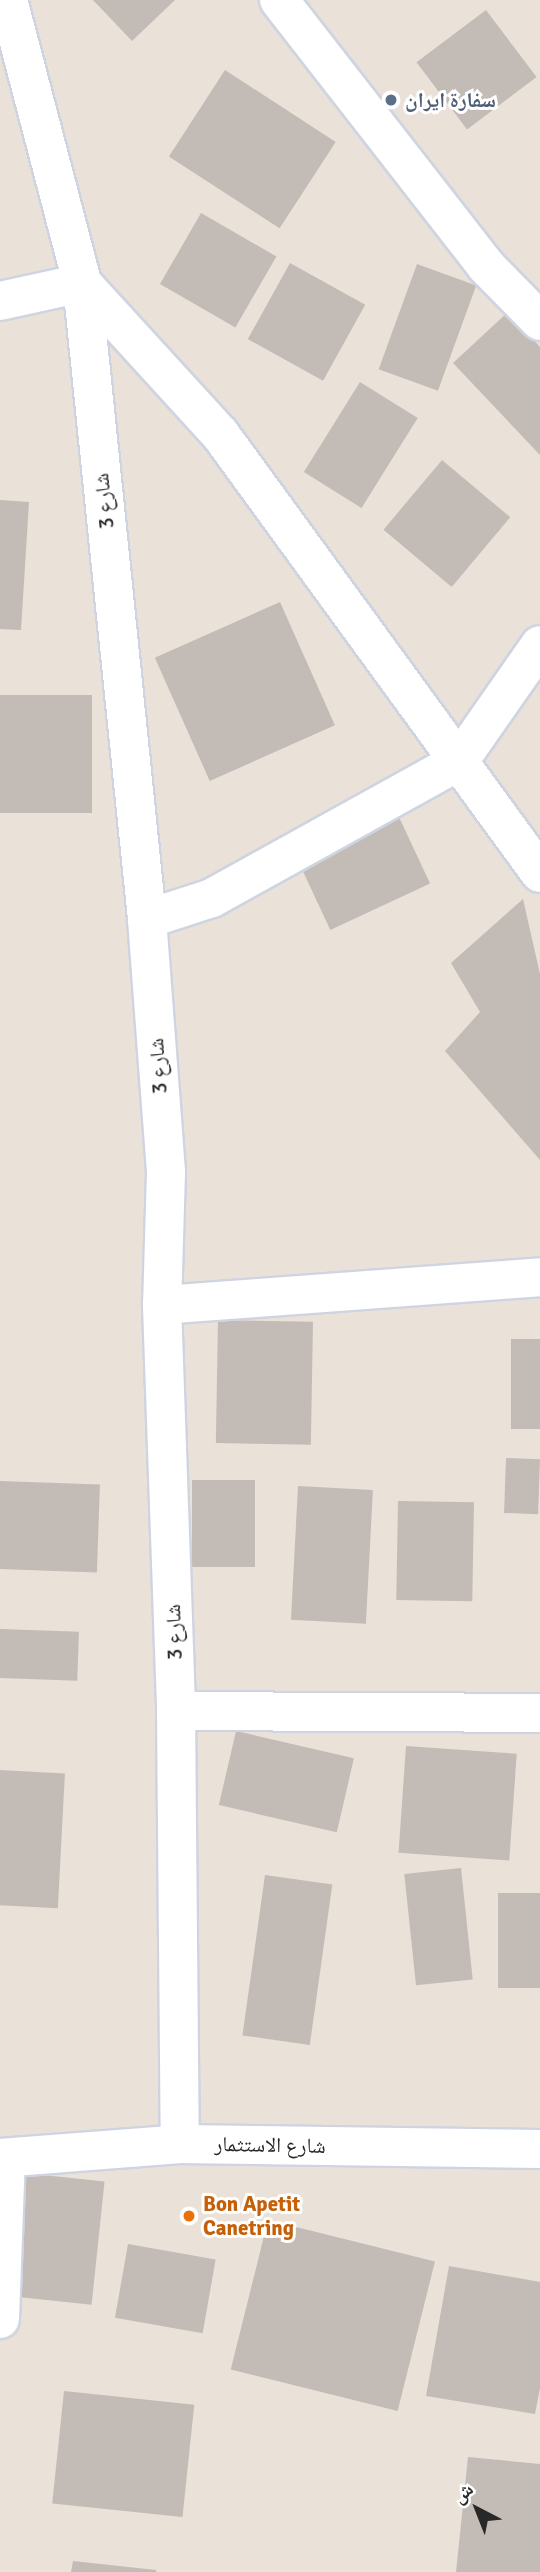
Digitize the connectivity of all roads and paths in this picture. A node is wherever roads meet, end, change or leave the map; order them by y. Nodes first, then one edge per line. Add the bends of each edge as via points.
1 (8, 0) edge
2 (279, 0) edge
3 (82, 283) junction
4 (0, 301) edge
5 (540, 321) edge
6 (540, 645) edge
7 (459, 761) junction
8 (540, 873) edge
9 (147, 919) junction
10 (540, 1278) edge
11 (162, 1305) junction
12 (176, 1711) junction
13 (540, 1713) edge
14 (180, 2144) junction
15 (540, 2149) edge
16 (3, 2158) edge
17 (0, 2319) edge

1 - 3 street, شارع 3
2 - 5 street via 486,266
3 - 4 street
3 - 7 street via 220,434
3 - 9 street, شارع 3
6 - 7 street
7 - 8 street
7 - 9 street via 212,898
9 - 11 street, شارع 3 via 166,1172
10 - 11 street
11 - 12 street, شارع 3
12 - 13 street
12 - 14 street, شارع 3
14 - 15 street, شارع الاستثمار
14 - 16 street, شارع الاستثمار
16 - 17 street

